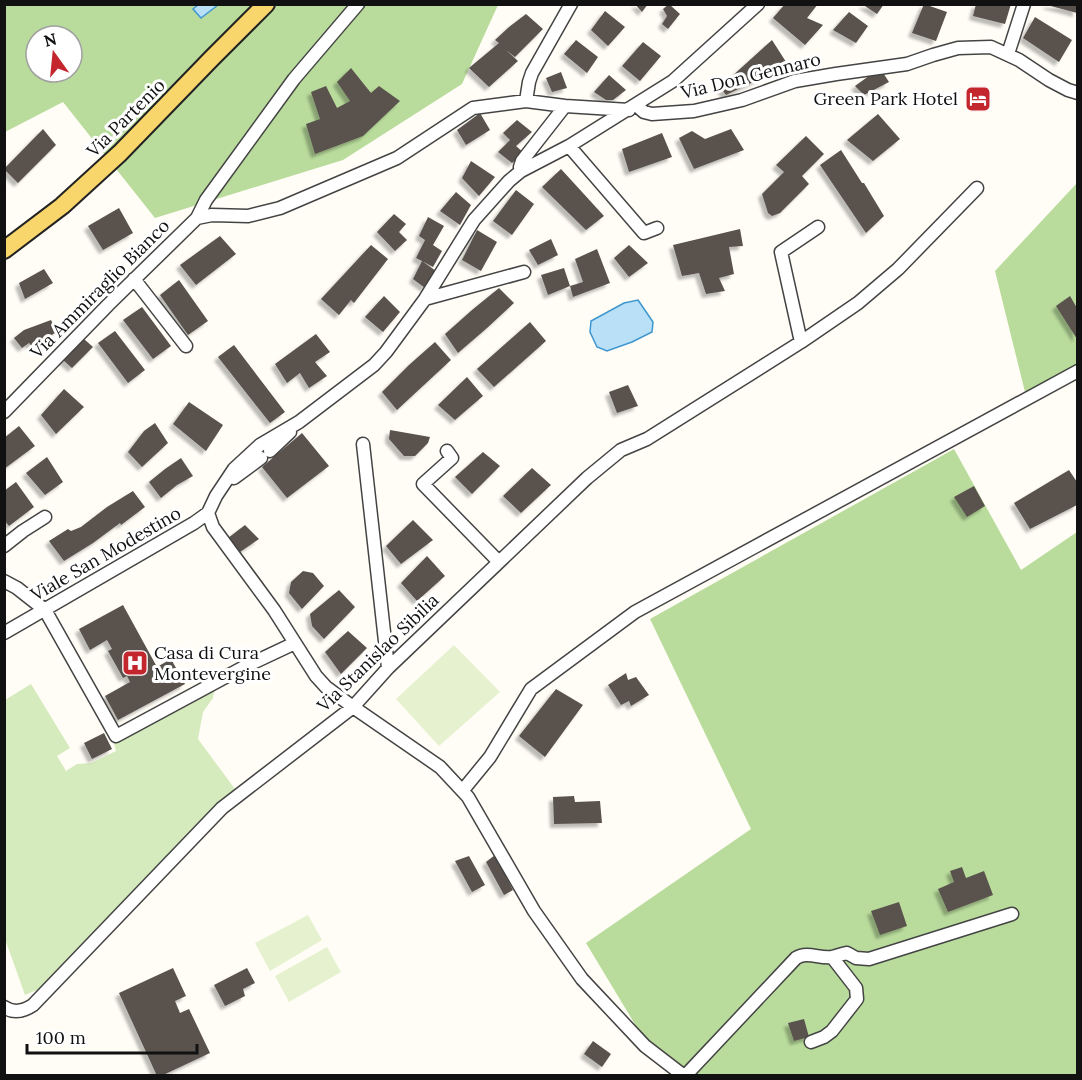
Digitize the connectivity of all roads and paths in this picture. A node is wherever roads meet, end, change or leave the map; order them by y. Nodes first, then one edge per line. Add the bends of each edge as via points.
1 (266, 4) edge
2 (358, 4) edge
3 (571, 4) edge
4 (758, 4) edge
5 (1024, 4) edge
6 (1008, 54) junction
7 (1077, 93) edge
8 (526, 101) junction
9 (565, 106) junction
10 (589, 107) junction
11 (632, 107) junction
12 (597, 129) junction
13 (569, 146) junction
14 (521, 171) junction
15 (977, 188) dead end
16 (206, 200) junction
17 (212, 215) junction
18 (197, 218) junction
19 (818, 227) dead end
20 (657, 228) dead end
21 (4, 250) edge
22 (524, 272) dead end
23 (134, 279) junction
24 (425, 299) junction
25 (801, 342) junction
26 (186, 346) dead end
27 (1077, 371) edge
28 (4, 412) edge
29 (299, 422) junction
30 (363, 444) dead end
31 (447, 451) dead end
32 (216, 496) junction
33 (208, 513) junction
34 (45, 517) dead end
35 (4, 546) edge
36 (499, 562) junction
37 (4, 581) edge
38 (45, 610) junction
39 (4, 633) edge
40 (295, 643) junction
41 (388, 668) junction
42 (352, 707) junction
43 (463, 790) junction
44 (1012, 914) dead end
45 (832, 957) junction
46 (4, 1007) edge
47 (811, 1042) dead end
48 (685, 1076) edge

1 - 21 main road, Via Partenio via 120,153 62,206
2 - 16 street, Via Ammiraglio Bianco via 294,79
3 - 8 street via 531,73
4 - 11 street via 673,81
5 - 6 street
6 - 7 street, Via Don Gennaro
6 - 11 street, Via Don Gennaro via 991,47 958,48 907,64 795,81 742,100 694,111 652,114
8 - 9 street, Via Ammiraglio Bianco
8 - 17 street, Via Ammiraglio Bianco via 473,108 397,158 280,208 248,216
9 - 10 street, Via Ammiraglio Bianco
9 - 14 street via 522,161
10 - 11 street, Via Ammiraglio Bianco
10 - 12 street via 596,116
11 - 12 street
12 - 13 street
13 - 14 street
13 - 20 street via 644,233
14 - 24 street via 474,220
15 - 25 street, Via Stanislao Sibilia via 898,269 858,303
16 - 17 street
16 - 18 street, Via Ammiraglio Bianco
17 - 18 street, Via Ammiraglio Bianco
18 - 23 street, Via Ammiraglio Bianco
19 - 25 street via 781,252
22 - 24 street
23 - 26 street
23 - 28 street, Via Ammiraglio Bianco
24 - 29 street via 374,365
25 - 36 street, Via Stanislao Sibilia via 647,439 621,450 586,478
27 - 43 street via 635,612 531,689 490,757
29 - 32 street
29 - 32 street via 265,441 242,461
30 - 41 street
31 - 36 street via 452,458 423,484
32 - 33 street, Viale San Modestino
33 - 38 street, Viale San Modestino
33 - 40 street via 213,527
34 - 35 street
36 - 41 street, Via Stanislao Sibilia
37 - 38 street
38 - 39 street, Viale San Modestino
38 - 40 street via 116,736
40 - 42 street via 321,681
41 - 42 street, Via Stanislao Sibilia
42 - 43 street via 440,767
42 - 46 street, Via Stanislao Sibilia via 222,808 33,1005 18,1011
43 - 48 street via 534,911 582,979 645,1046
44 - 45 street via 869,959 847,953
45 - 47 street via 855,988 857,999 832,1031
45 - 48 street via 807,954 796,958

